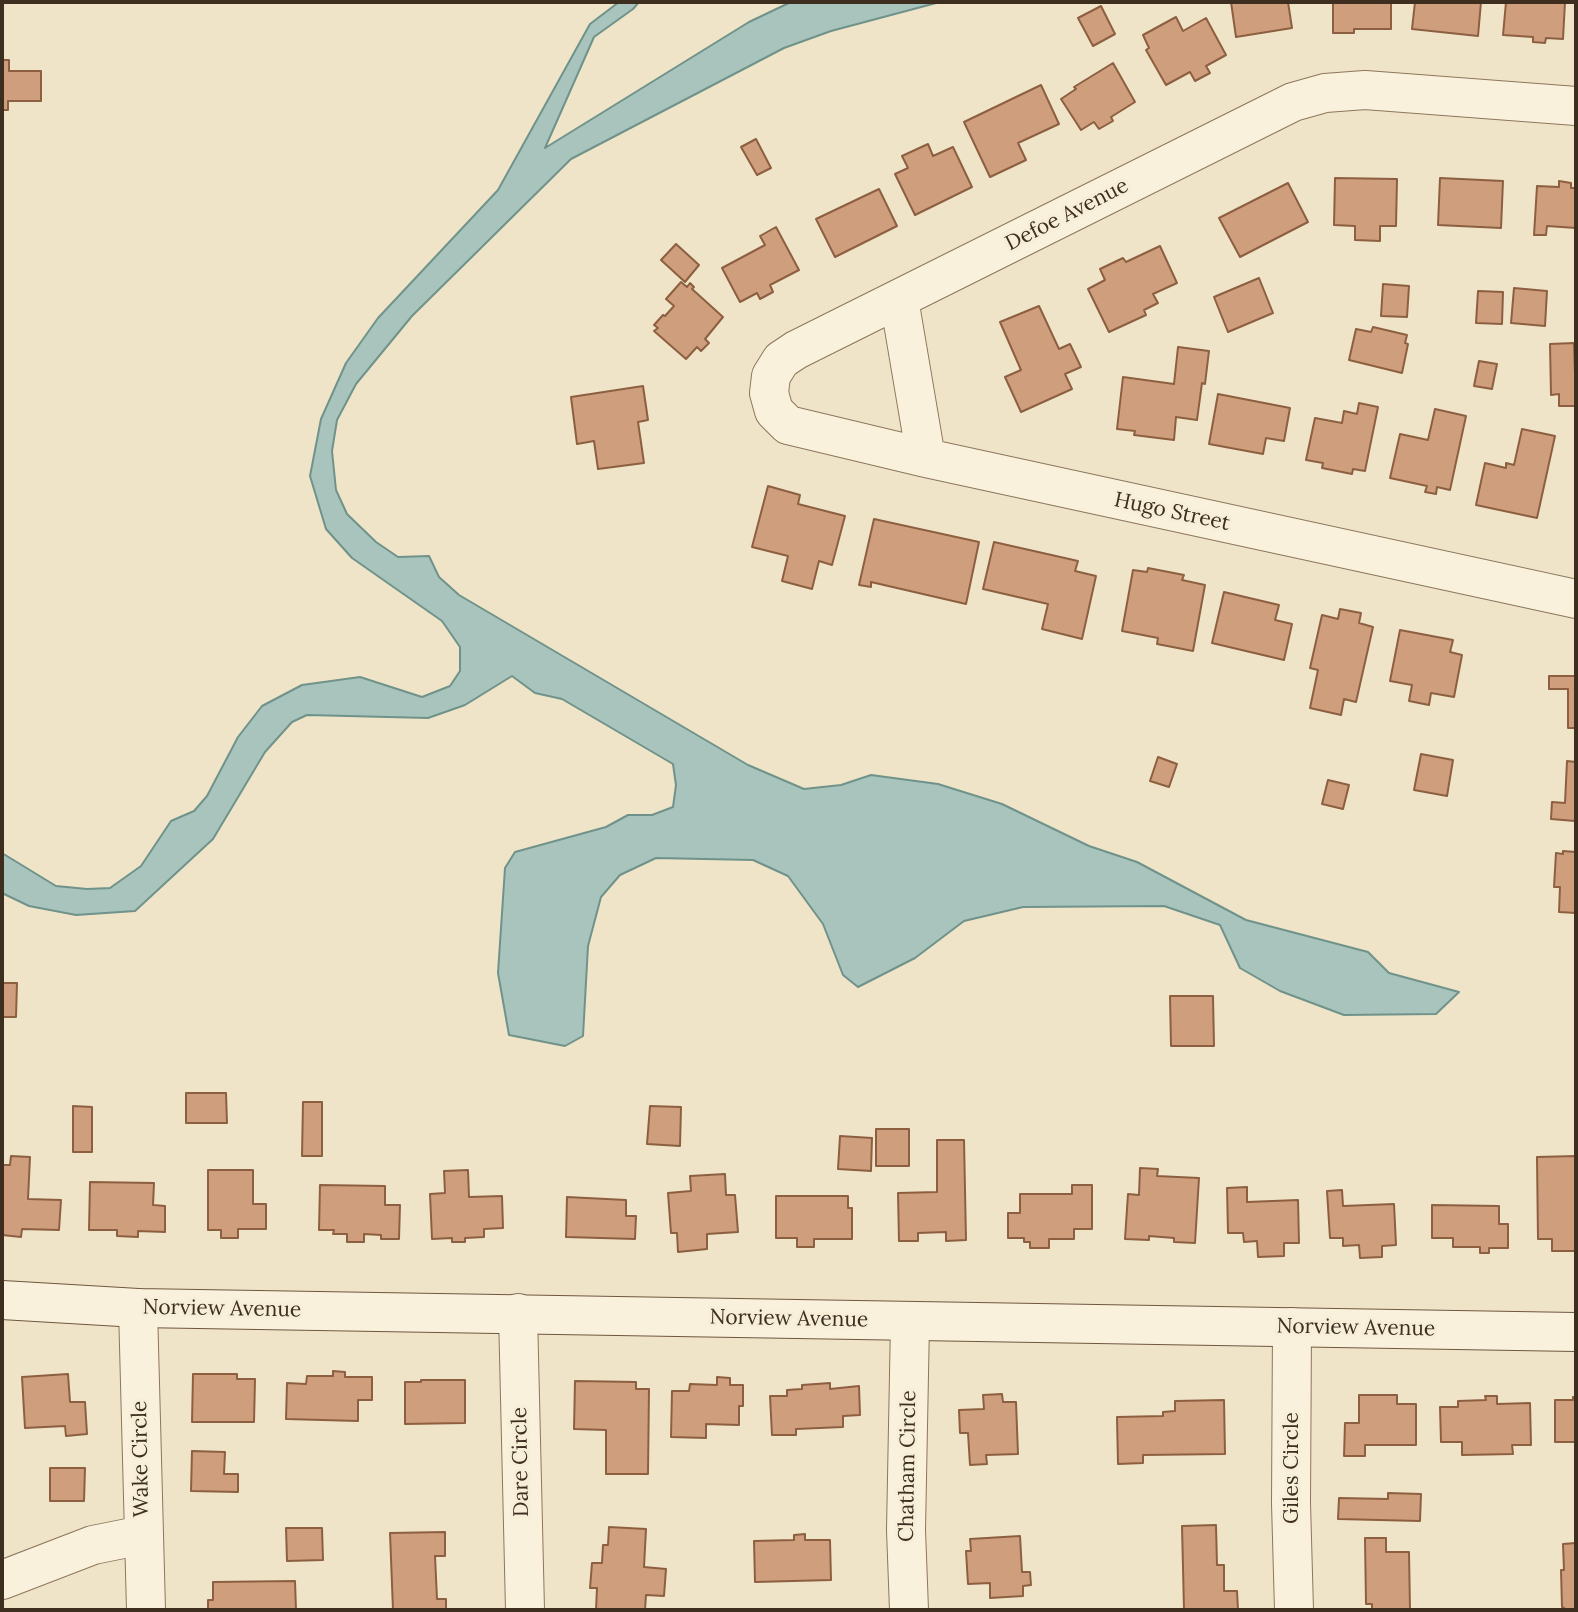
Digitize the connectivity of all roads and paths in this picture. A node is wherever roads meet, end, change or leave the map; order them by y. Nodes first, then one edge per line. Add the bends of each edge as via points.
1 (1576, 106) edge
2 (899, 299) junction
3 (926, 458) junction
4 (1576, 599) edge
5 (2, 1300) edge
6 (138, 1308) junction
7 (518, 1313) junction
8 (911, 1322) junction
9 (1292, 1327) junction
10 (1576, 1332) edge
11 (143, 1535) junction
12 (2, 1580) edge
13 (146, 1610) edge
14 (525, 1610) edge
15 (909, 1610) edge
16 (1294, 1610) edge

1 - 2 street, Defoe Avenue via 1365,90 1325,93 1293,102
2 - 3 street
2 - 3 street, Defoe Avenue via 781,360 771,376 769,393 774,411 788,425
3 - 4 street, Hugo Street
5 - 6 street, Norview Avenue
6 - 7 street, Norview Avenue
6 - 11 street, Wake Circle
7 - 8 street, Norview Avenue
7 - 14 street, Dare Circle
8 - 9 street, Norview Avenue
8 - 15 street, Chatham Circle via 906,1530
9 - 10 street, Norview Avenue
9 - 16 street, Giles Circle
11 - 12 street via 93,1545
11 - 13 street, Wake Circle

